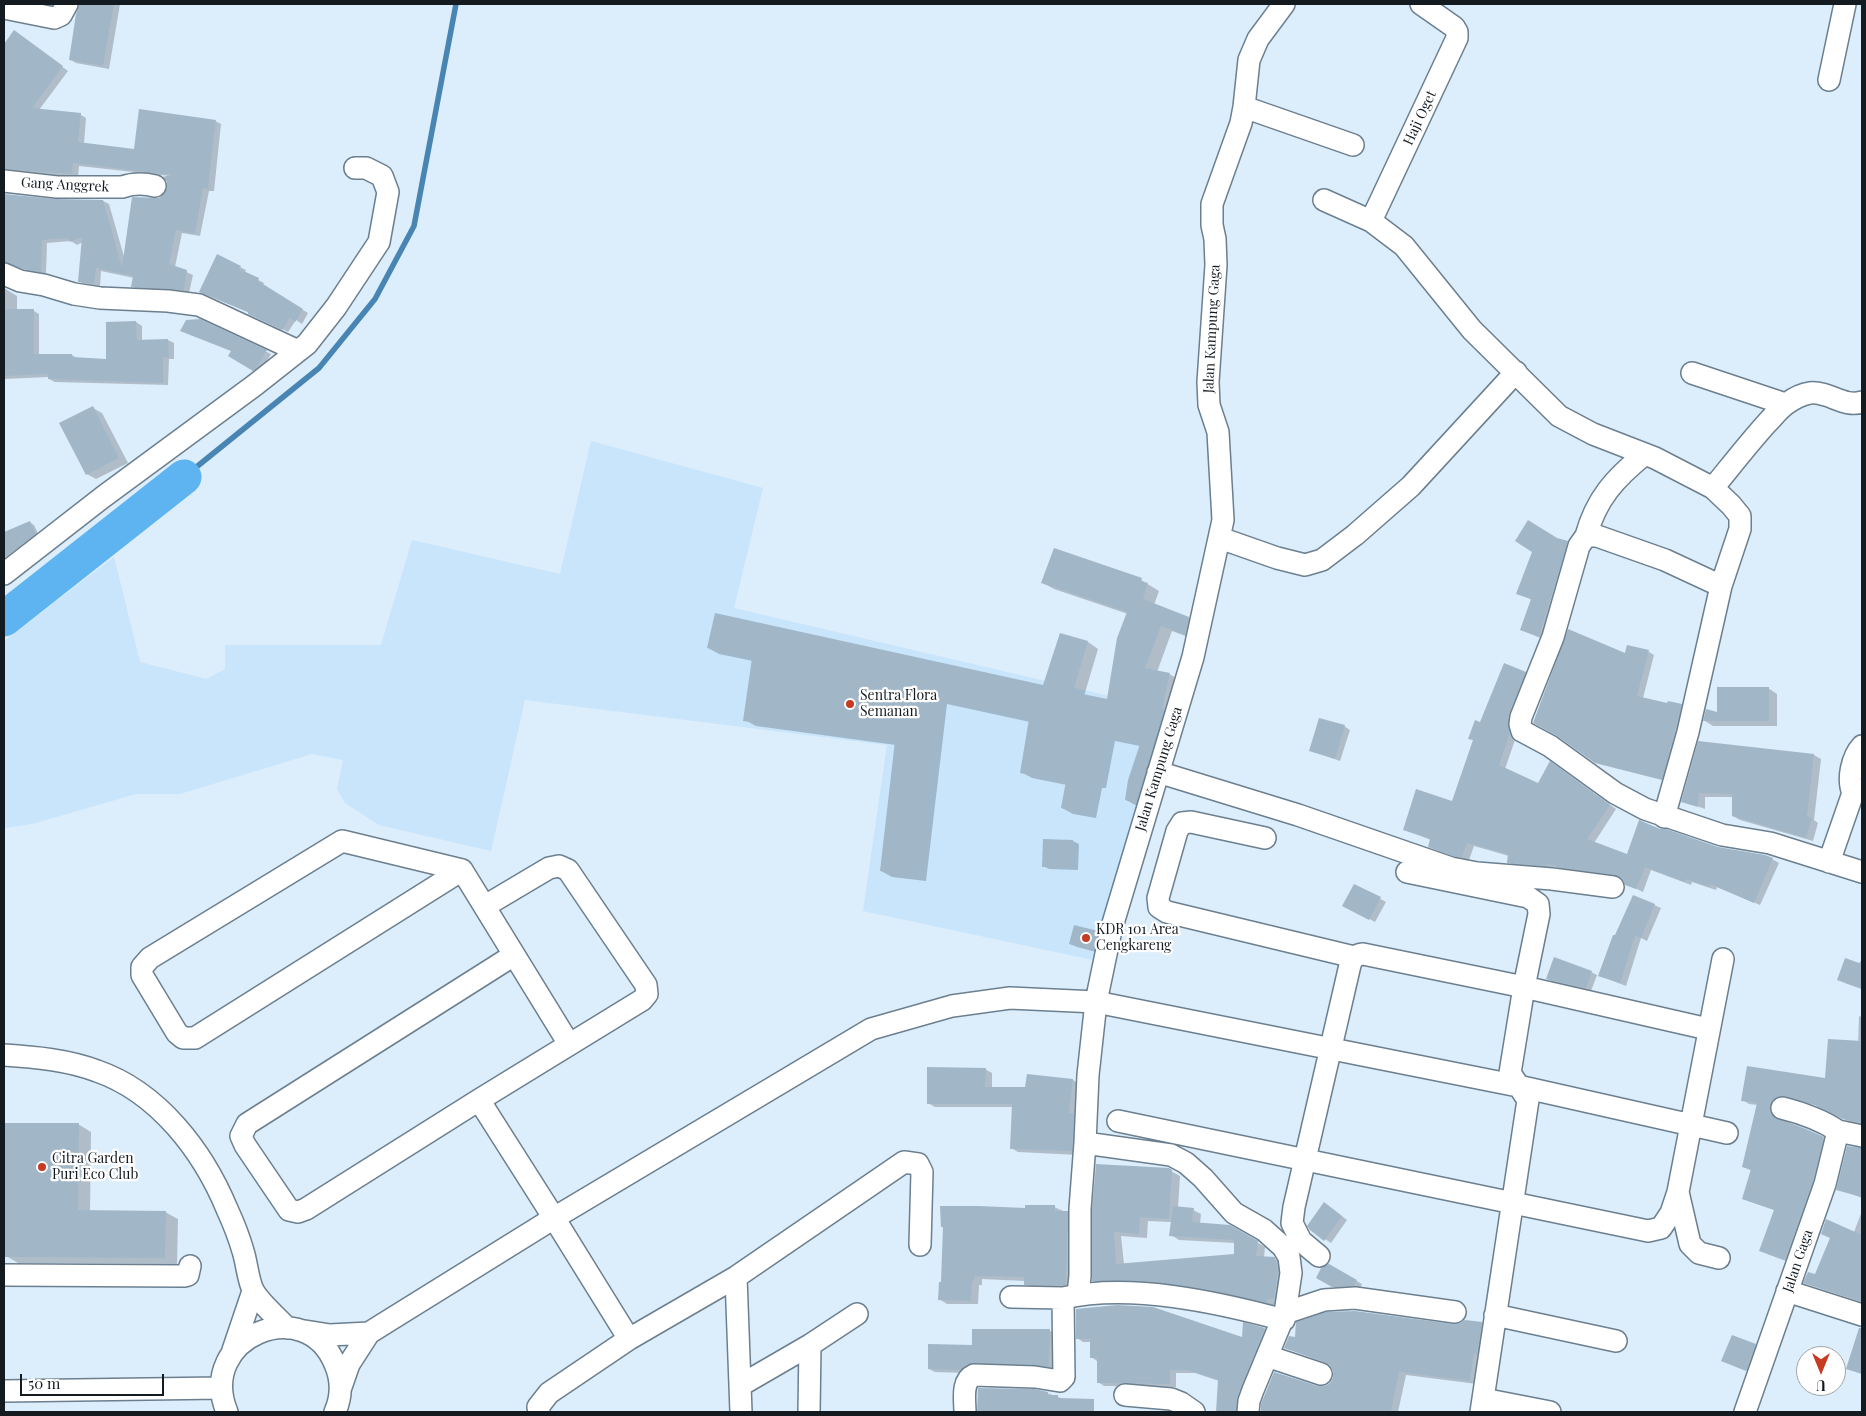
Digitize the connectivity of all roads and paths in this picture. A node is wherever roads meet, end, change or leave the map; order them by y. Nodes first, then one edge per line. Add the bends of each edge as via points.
1 (67, 4) edge
2 (1284, 4) edge
3 (1421, 4) edge
4 (1845, 4) edge
5 (4, 8) edge
6 (1447, 12) edge
7 (1829, 80) dead end
8 (1244, 107) junction
9 (1353, 145) dead end
10 (355, 168) dead end
11 (4, 181) edge
12 (155, 186) dead end
13 (1324, 200) dead end
14 (1372, 222) junction
15 (4, 274) edge
16 (298, 351) junction
17 (1516, 372) junction
18 (1692, 373) dead end
19 (1862, 402) edge
20 (1785, 404) junction
21 (1645, 454) junction
22 (1713, 488) junction
23 (1586, 536) junction
24 (1220, 538) junction
25 (4, 574) edge
26 (1721, 586) junction
27 (1862, 746) edge
28 (1158, 772) junction
29 (1857, 792) edge
30 (1664, 817) junction
31 (1265, 838) dead end
32 (1829, 862) junction
33 (462, 870) junction
34 (1407, 872) dead end
35 (1862, 872) edge
36 (1613, 887) dead end
37 (484, 906) junction
38 (514, 955) junction
39 (1354, 957) junction
40 (1723, 959) dead end
41 (1524, 987) junction
42 (1096, 1002) junction
43 (1708, 1029) junction
44 (569, 1044) junction
45 (1330, 1050) junction
46 (4, 1055) edge
47 (1518, 1086) junction
48 (478, 1100) junction
49 (1782, 1108) dead end
50 (1118, 1121) dead end
51 (1691, 1125) junction
52 (1838, 1132) junction
53 (1727, 1133) dead end
54 (1862, 1136) edge
55 (1085, 1143) junction
56 (1304, 1160) junction
57 (1678, 1192) junction
58 (1513, 1203) junction
59 (554, 1218) junction
60 (920, 1245) dead end
61 (1319, 1256) dead end
62 (1719, 1258) dead end
63 (190, 1266) dead end
64 (4, 1275) edge
65 (736, 1277) junction
66 (253, 1291) junction
67 (1788, 1291) junction
68 (1070, 1296) junction
69 (1011, 1297) dead end
70 (1455, 1312) dead end
71 (857, 1314) dead end
72 (1862, 1314) edge
73 (1495, 1315) junction
74 (1284, 1316) junction
75 (294, 1329) junction
76 (369, 1333) junction
77 (629, 1339) junction
78 (1616, 1341) dead end
79 (810, 1344) junction
80 (233, 1352) junction
81 (1267, 1356) junction
82 (1321, 1374) dead end
83 (741, 1385) junction
84 (341, 1387) junction
85 (221, 1388) junction
86 (4, 1391) edge
87 (1125, 1395) dead end
88 (1482, 1406) edge
89 (227, 1412) edge
90 (335, 1412) edge
91 (538, 1412) edge
92 (741, 1412) edge
93 (809, 1412) edge
94 (964, 1412) edge
95 (1194, 1412) edge
96 (1248, 1412) edge
97 (1550, 1412) edge
98 (1745, 1412) edge

1 - 5 street via 61,15 54,18
2 - 8 street, Jalan Kampung Gaga via 1258,39 1249,60
3 - 6 street
4 - 7 street
6 - 14 street, Haji Oget via 1458,38
8 - 9 street
8 - 24 street, Jalan Kampung Gaga via 1212,212 1216,265 1208,382 1209,405 1220,451 1223,520
10 - 16 street via 366,168 382,176 388,192 379,242 336,307
11 - 12 street, Gang Anggrek via 57,187 122,187 140,183
13 - 14 street
14 - 17 street via 1404,246 1472,330
15 - 16 street via 74,294 199,305
16 - 25 street
17 - 21 street via 1559,416 1593,434
17 - 24 street via 1411,486 1322,560 1306,565
18 - 20 street
19 - 20 street via 1856,404 1811,393
20 - 22 street
21 - 22 street
21 - 23 street via 1607,489
22 - 26 street via 1737,511 1741,523
23 - 26 street via 1597,536 1665,560
23 - 30 street via 1579,546 1553,637 1520,724 1522,731 1550,746 1614,793
24 - 28 street, Jalan Kampung Gaga via 1193,657
26 - 30 street via 1688,732
27 - 29 street via 1849,780
28 - 36 street via 1298,815 1451,868
28 - 42 street, Jalan Kampung Gaga via 1119,898
29 - 32 street
30 - 32 street via 1722,835 1770,843
31 - 39 street via 1191,822 1182,823 1177,830 1158,898 1159,907 1167,912
32 - 35 street
33 - 33 street via 195,1038 183,1038 177,1034 142,976 143,964 150,958 342,841
33 - 37 street
34 - 41 street via 1528,897 1538,904 1539,914
37 - 38 street
37 - 44 street via 549,868 566,868 646,985 647,994 642,1000
38 - 44 street
38 - 48 street via 246,1124 242,1136 285,1205 289,1210 298,1212
39 - 41 street via 1363,954
39 - 45 street
40 - 43 street
41 - 43 street
41 - 47 street via 1510,1073
42 - 45 street
42 - 55 street, Jalan Kampung Gaga
42 - 59 street via 1010,998 952,1006 871,1029
43 - 51 street
44 - 48 street
45 - 47 street
45 - 56 street
46 - 66 street via 56,1060 98,1071 133,1089 164,1114 196,1151 219,1192 243,1251
47 - 51 street
47 - 58 street via 1528,1100
48 - 59 street
49 - 52 street via 1824,1122
50 - 56 street
51 - 53 street
51 - 57 street
52 - 54 street
52 - 67 street, Jalan Gaga via 1825,1184
55 - 68 street, Jalan Kampung Gaga via 1080,1209 1080,1276
55 - 74 street via 1171,1155 1203,1178 1234,1213 1264,1230 1289,1257
56 - 58 street
56 - 61 street via 1292,1223 1301,1242
57 - 58 street via 1671,1213 1661,1228 1648,1231
57 - 62 street via 1690,1244 1699,1253
58 - 73 street
59 - 76 street
59 - 77 street
60 - 65 street via 922,1172 918,1164 904,1162
63 - 64 street via 188,1275 184,1276
65 - 77 street
65 - 83 street
66 - 75 street
66 - 80 street
67 - 72 street
67 - 98 street, Jalan Gaga
68 - 69 street
68 - 74 street via 1144,1293
68 - 94 street, Jalan Kampung Gaga via 1064,1377 1060,1381 980,1374 968,1378
70 - 74 street via 1355,1298 1324,1300
71 - 79 street
73 - 78 street
73 - 88 street
74 - 81 street
75 - 76 street via 330,1335
75 - 80 street via 275,1328 257,1333
75 - 84 street via 321,1343 332,1356
76 - 84 street via 349,1364
77 - 91 street via 549,1393 538,1407
79 - 83 street
79 - 93 street
80 - 85 street via 222,1375
81 - 82 street
81 - 96 street via 1249,1401
83 - 92 street
84 - 90 street
85 - 86 street
85 - 89 street
87 - 95 street via 1171,1399
88 - 97 street

